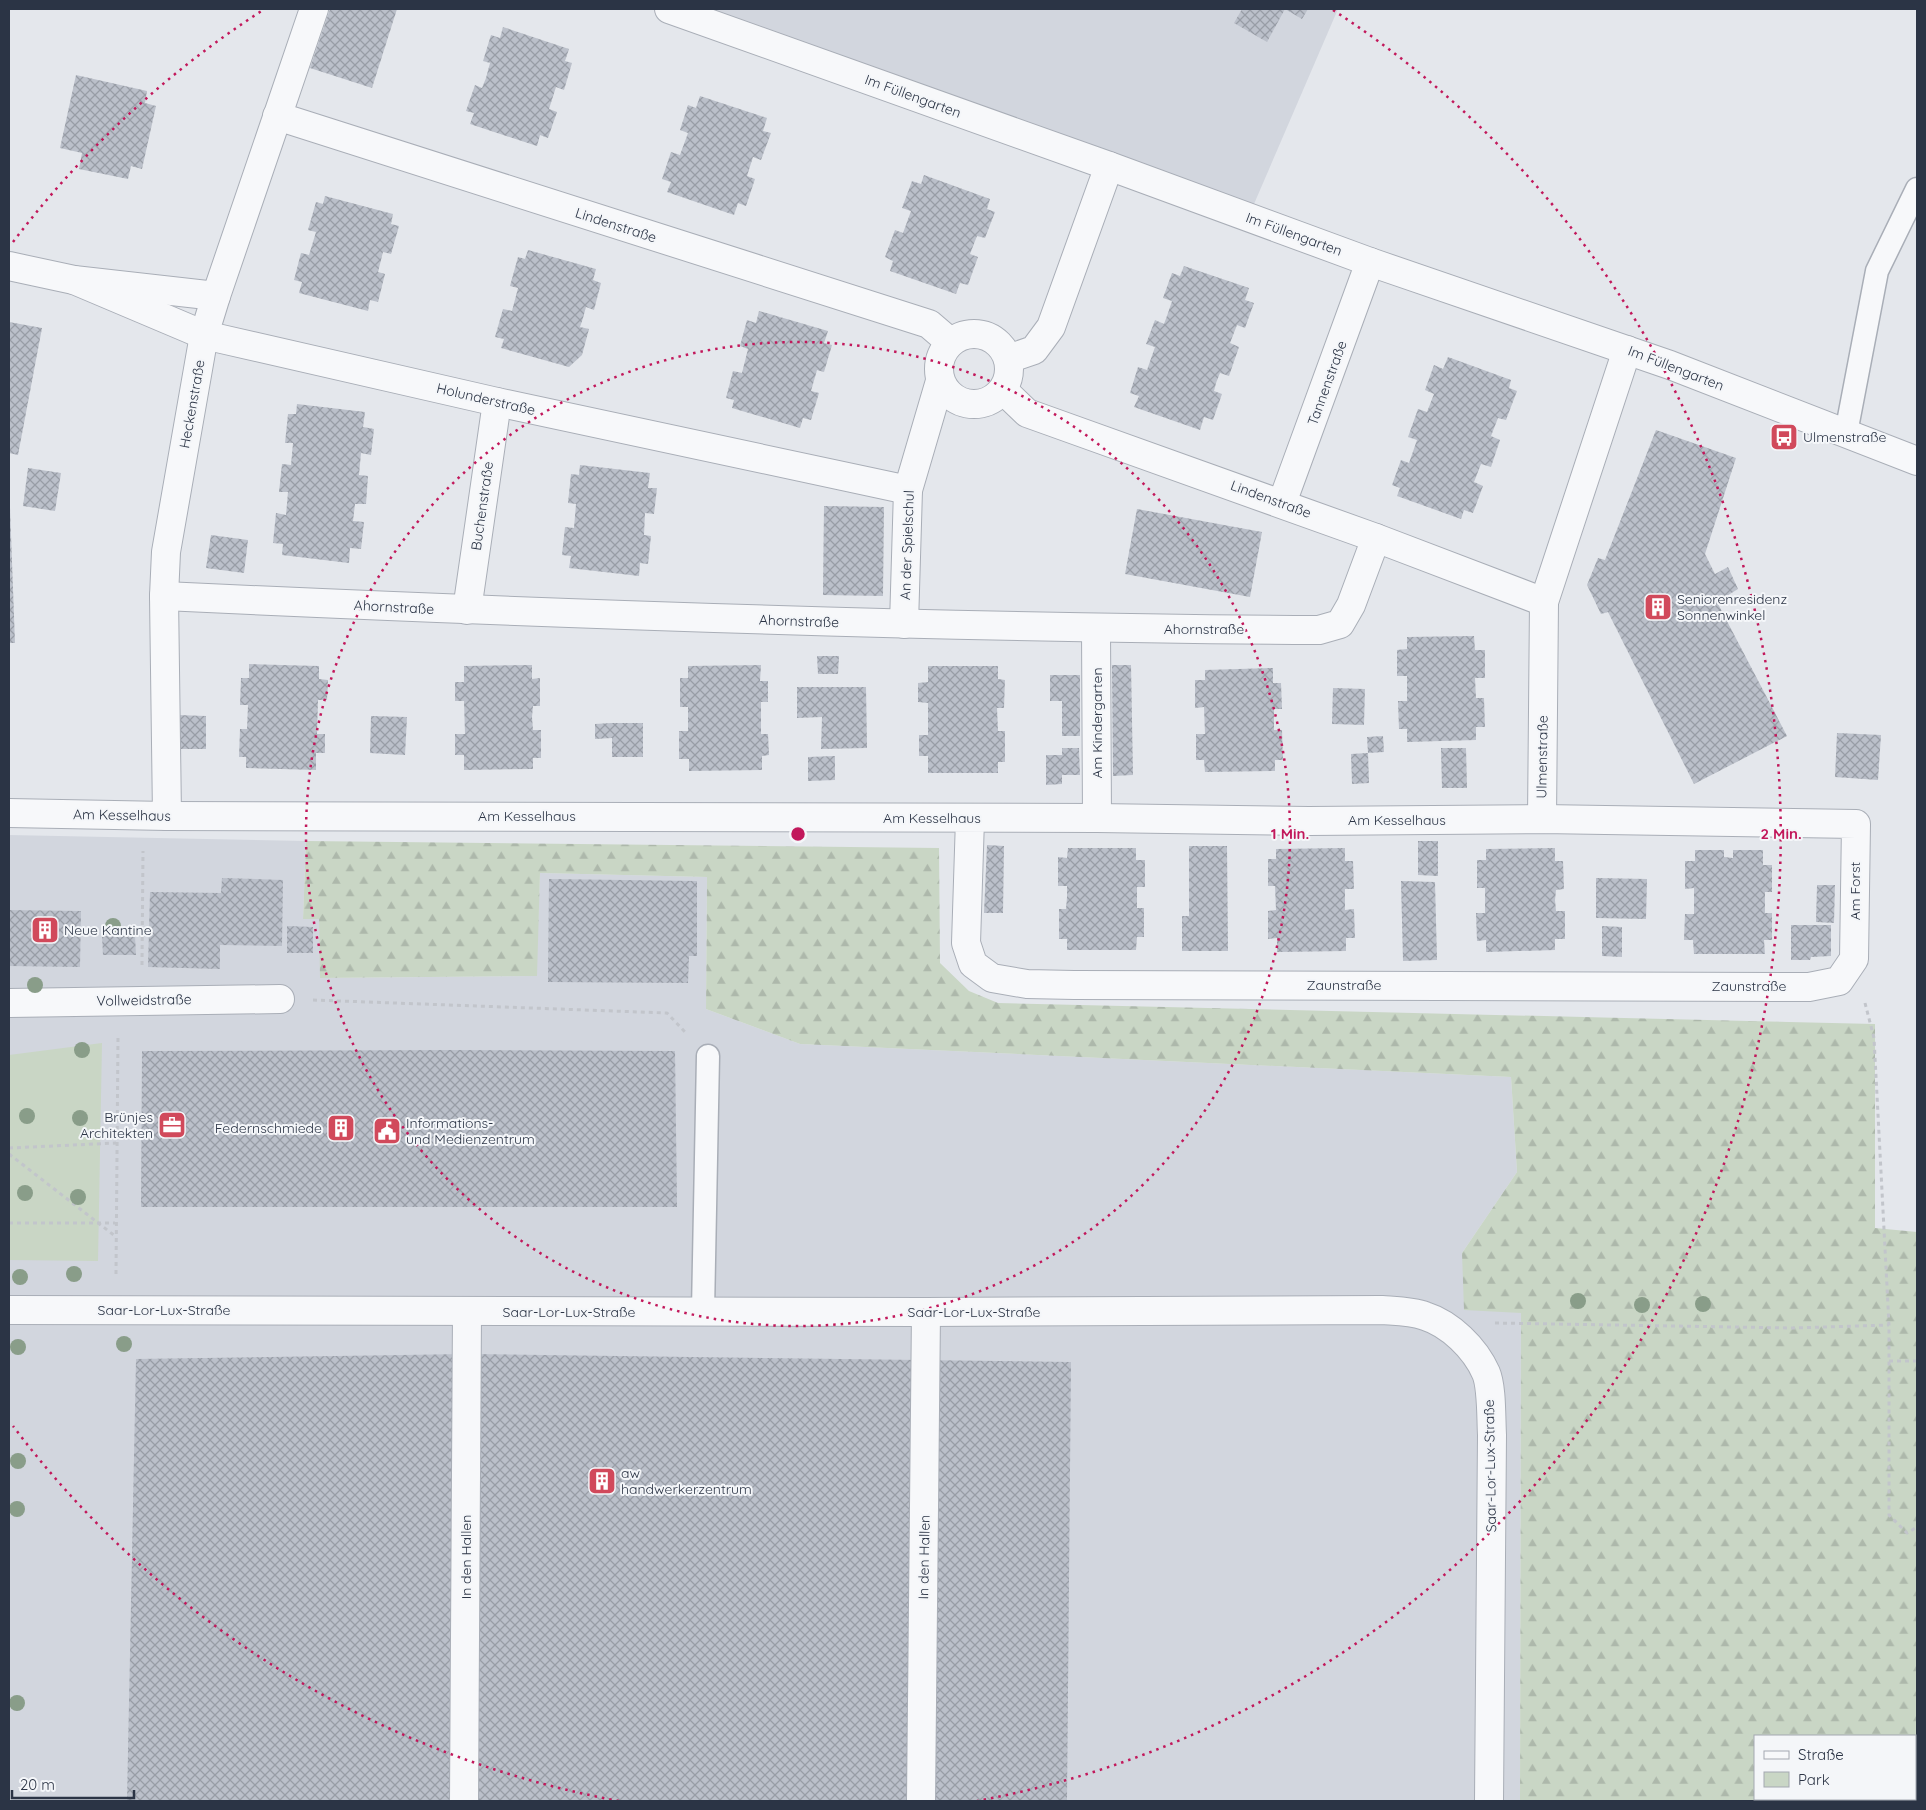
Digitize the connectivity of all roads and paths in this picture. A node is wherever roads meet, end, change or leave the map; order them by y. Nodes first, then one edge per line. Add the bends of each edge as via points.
1 (314, 9) edge
2 (669, 9) edge
3 (277, 116) junction
4 (1109, 166) junction
5 (1917, 189) edge
6 (1370, 262) junction
7 (9, 266) edge
8 (74, 280) junction
9 (216, 296) junction
10 (204, 334) junction
11 (950, 342) junction
12 (1627, 350) junction
13 (1008, 359) junction
14 (940, 381) junction
15 (1003, 390) junction
16 (498, 402) junction
17 (1846, 433) junction
18 (1917, 461) edge
19 (908, 490) junction
20 (1282, 503) junction
21 (1376, 538) junction
22 (164, 596) junction
23 (1544, 602) junction
24 (467, 610) junction
25 (904, 624) junction
26 (1096, 629) junction
27 (9, 813) edge
28 (155, 816) junction
29 (1097, 818) junction
30 (970, 819) junction
31 (1542, 819) junction
32 (1856, 824) joint
33 (142, 937) dead end
34 (1854, 958) junction
35 (280, 999) joint
36 (119, 1001) junction
37 (9, 1003) edge
38 (708, 1056) joint
39 (116, 1143) junction
40 (9, 1148) edge
41 (9, 1154) edge
42 (9, 1223) edge
43 (115, 1223) junction
44 (99, 1224) junction
45 (116, 1236) junction
46 (9, 1310) edge
47 (117, 1310) junction
48 (703, 1311) junction
49 (467, 1312) junction
50 (926, 1312) junction
51 (1889, 1325) junction
52 (1450, 1329) junction
53 (1917, 1361) edge
54 (1889, 1362) junction
55 (1917, 1528) edge
56 (464, 1801) edge
57 (921, 1801) edge
58 (1489, 1801) edge

1 - 3 street, Heckenstraße
2 - 4 street, Im Füllengarten
3 - 9 street, Heckenstraße
3 - 11 street, Lindenstraße via 929,324
4 - 6 street, Im Füllengarten
4 - 13 street via 1051,327 1034,350
5 - 17 lane via 1877,271
6 - 12 street, Im Füllengarten
6 - 20 street, Tannenstraße
7 - 8 street, Holunderstraße
8 - 9 street, Holunderstraße
8 - 10 street, Holunderstraße
9 - 10 street, Heckenstraße
10 - 16 street, Holunderstraße
10 - 22 street, Heckenstraße via 166,552
11 - 13 street via 966,334 984,335 999,344
11 - 14 street via 938,366
12 - 17 street, Im Füllengarten
12 - 23 street, Ulmenstraße
13 - 15 street via 1009,375
14 - 15 street via 951,397 969,405 988,402
14 - 19 street, An der Spielschul
15 - 20 street, Lindenstraße via 1027,413
16 - 19 street, Holunderstraße
16 - 24 street, Buchenstraße
17 - 18 street, Im Füllengarten
19 - 25 street, An der Spielschul
20 - 21 street, Lindenstraße
21 - 23 street, Lindenstraße
21 - 26 street, Ahornstraße via 1351,605 1340,624 1319,630
22 - 24 street, Ahornstraße
22 - 28 street, Heckenstraße
23 - 31 street, Ulmenstraße
24 - 25 street, Ahornstraße
25 - 26 street, Ahornstraße
26 - 29 street, Am Kindergarten
27 - 28 street, Am Kesselhaus
28 - 30 street, Am Kesselhaus
28 - 33 path
29 - 30 street, Am Kesselhaus
29 - 31 street, Am Kesselhaus via 1309,821
30 - 34 street, Zaunstraße via 966,943 973,964 992,978 1027,984 1809,987 1839,981
31 - 32 street, Am Kesselhaus
32 - 34 street, Am Forst
34 - 51 path via 1874,1038
35 - 36 street, Vollweidstraße
35 - 38 path via 666,1013
36 - 37 street, Vollweidstraße
36 - 39 path
38 - 48 lane
39 - 40 path
39 - 43 path
41 - 44 path
42 - 44 path
43 - 44 path
43 - 45 path
44 - 45 path
45 - 47 path
46 - 47 street, Saar-Lor-Lux-Straße
47 - 49 street, Saar-Lor-Lux-Straße
48 - 49 street, Saar-Lor-Lux-Straße
48 - 50 street, Saar-Lor-Lux-Straße
49 - 56 street, In den Hallen
50 - 52 street, Saar-Lor-Lux-Straße via 1382,1310 1424,1316
50 - 57 street, In den Hallen
51 - 52 path via 1792,1328 1494,1323
51 - 54 path
52 - 58 street, Saar-Lor-Lux-Straße via 1471,1348 1486,1374 1490,1401
53 - 54 path
54 - 55 path via 1889,1515 1906,1534

